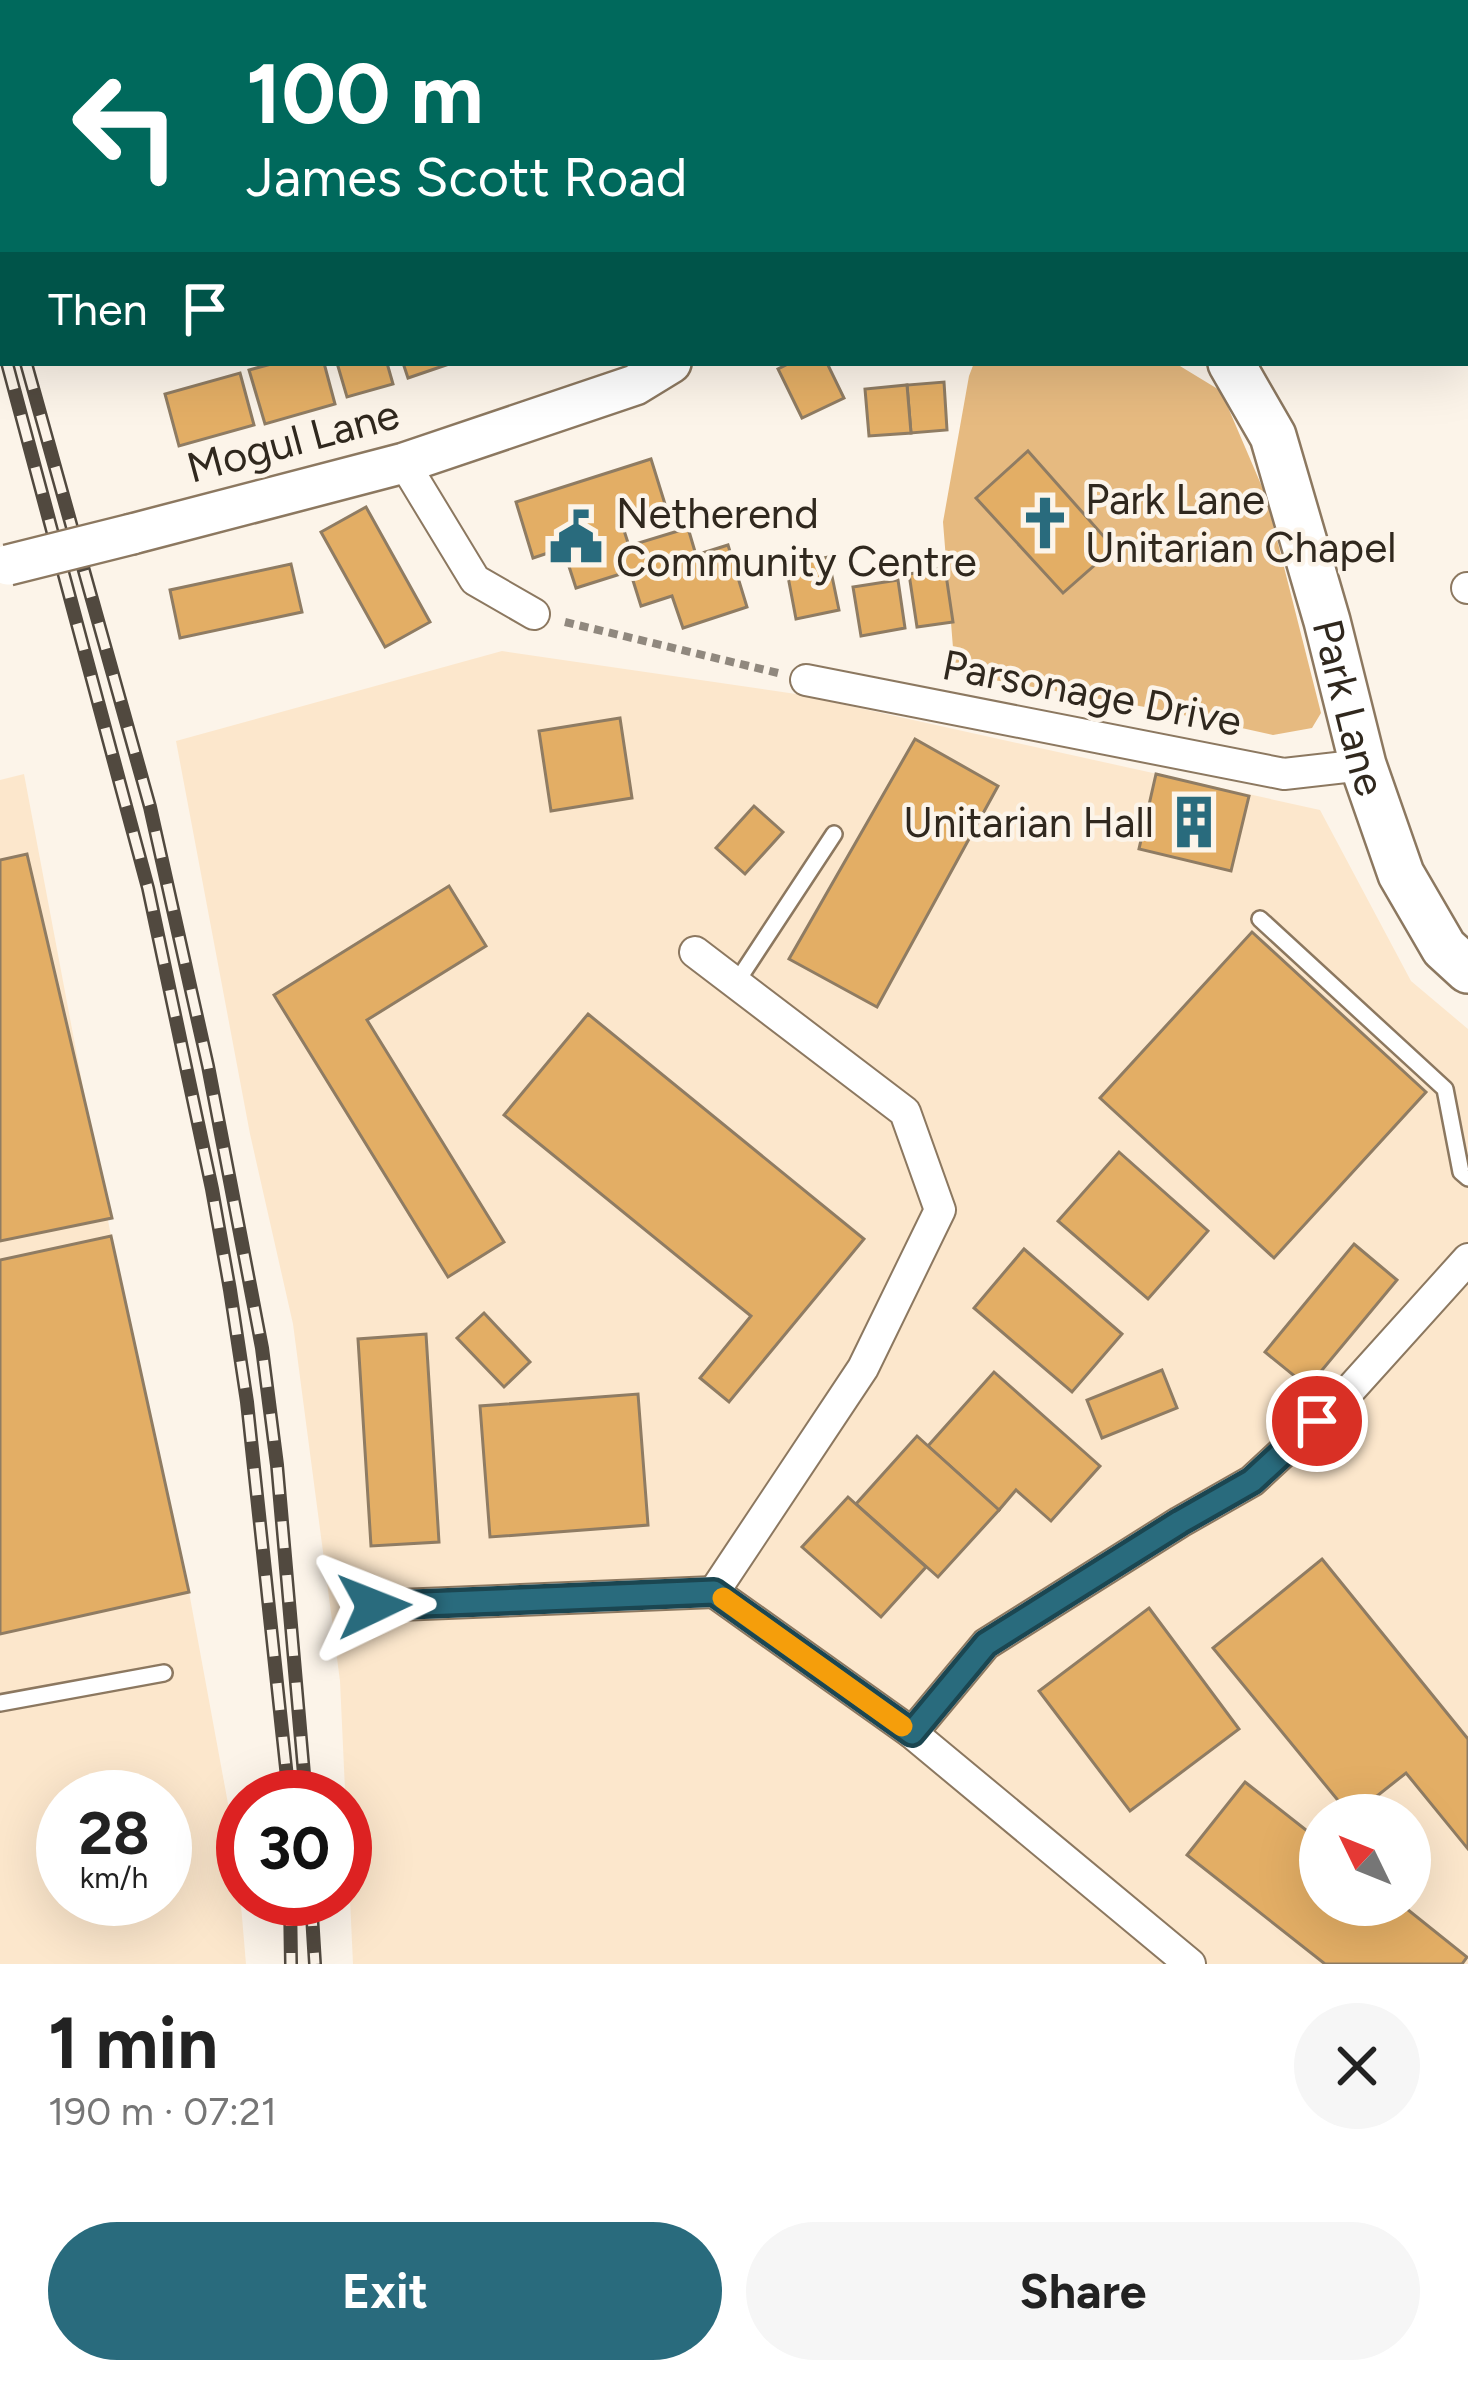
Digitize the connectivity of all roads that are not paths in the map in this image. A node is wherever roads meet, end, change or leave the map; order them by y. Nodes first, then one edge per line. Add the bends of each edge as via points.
1 (666, 366) edge
2 (1233, 366) edge
3 (404, 463) junction
4 (4, 566) edge
5 (534, 614) road end
6 (806, 680) road end
7 (1363, 766) junction
8 (834, 834) dead end
9 (1260, 919) dead end
10 (1460, 949) edge
11 (695, 952) dead end
12 (736, 983) junction
13 (1468, 1178) edge
14 (1468, 1259) edge
15 (714, 1592) junction
16 (374, 1606) dead end
17 (164, 1673) dead end
18 (0, 1703) edge
19 (912, 1733) junction
20 (1190, 1964) edge

1 - 3 street, Mogul Lane via 635,385
2 - 7 main road, Park Lane via 1274,436
3 - 4 street, Mogul Lane, bridge
3 - 5 street via 476,580
6 - 7 street, Parsonage Drive via 1284,774
7 - 10 main road, Park Lane via 1401,874
8 - 12 lane
9 - 13 lane via 1445,1089
11 - 12 street
12 - 15 street via 905,1112 940,1210 863,1368
14 - 19 street via 1349,1391 1252,1481 986,1644
15 - 16 street
15 - 19 street
17 - 18 lane
19 - 20 street

